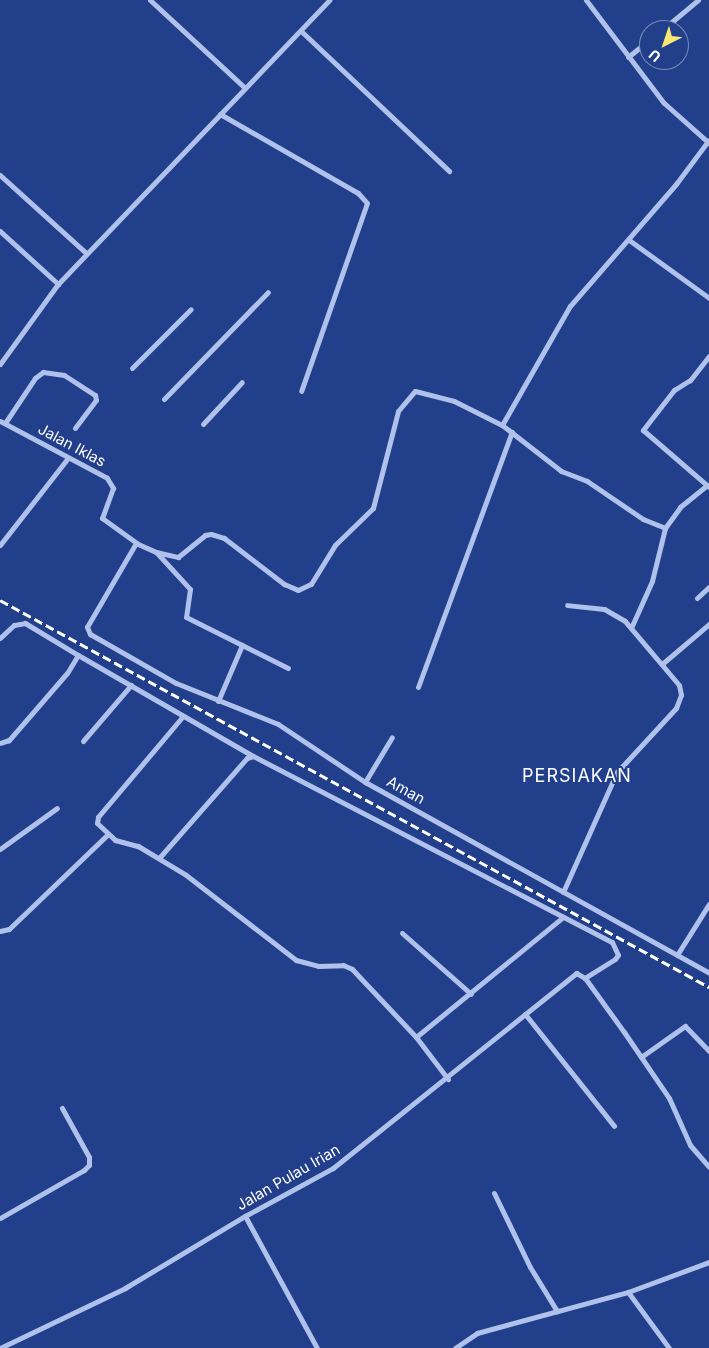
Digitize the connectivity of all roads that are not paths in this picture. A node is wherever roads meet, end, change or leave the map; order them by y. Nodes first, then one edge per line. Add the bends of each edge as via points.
1 (150, 0) edge
2 (329, 0) edge
3 (594, 0) edge
4 (698, 0) edge
5 (587, 2) edge
6 (674, 20) edge
7 (301, 31) junction
8 (639, 48) edge
9 (628, 57) junction
10 (245, 88) junction
11 (220, 114) junction
12 (708, 142) edge
13 (450, 171) dead end
14 (0, 175) edge
15 (0, 231) edge
16 (628, 240) junction
17 (86, 253) junction
18 (58, 284) junction
19 (268, 292) dead end
20 (709, 298) edge
21 (190, 309) dead end
22 (709, 356) edge
23 (0, 364) edge
24 (132, 368) dead end
25 (242, 382) dead end
26 (301, 391) dead end
27 (164, 399) dead end
28 (2, 422) edge
29 (203, 424) dead end
30 (502, 425) junction
31 (75, 428) dead end
32 (512, 432) junction
33 (68, 458) junction
34 (708, 486) edge
35 (666, 528) junction
36 (136, 543) junction
37 (0, 545) edge
38 (156, 552) junction
39 (709, 586) edge
40 (697, 598) dead end
41 (567, 605) dead end
42 (709, 624) edge
43 (631, 628) junction
44 (0, 638) edge
45 (242, 645) junction
46 (78, 655) junction
47 (662, 664) junction
48 (288, 668) dead end
49 (131, 686) junction
50 (418, 687) dead end
51 (218, 701) junction
52 (183, 716) junction
53 (392, 737) dead end
54 (83, 740) dead end
55 (0, 743) edge
56 (253, 756) junction
57 (365, 782) junction
58 (57, 808) dead end
59 (107, 835) junction
60 (0, 849) edge
61 (159, 858) junction
62 (563, 892) junction
63 (709, 904) edge
64 (563, 917) junction
65 (0, 931) edge
66 (402, 933) dead end
67 (677, 955) junction
68 (709, 973) edge
69 (585, 978) junction
70 (471, 994) junction
71 (525, 1014) junction
72 (416, 1037) junction
73 (709, 1050) edge
74 (641, 1057) junction
75 (448, 1079) junction
76 (62, 1108) dead end
77 (614, 1126) dead end
78 (709, 1167) edge
79 (494, 1193) dead end
80 (246, 1216) junction
81 (0, 1218) edge
82 (709, 1262) edge
83 (628, 1292) junction
84 (557, 1311) junction
85 (0, 1348) edge
86 (317, 1348) edge
87 (454, 1348) edge
88 (668, 1348) edge

1 - 10 street
2 - 7 street
3 - 5 street
4 - 6 street
5 - 9 street
7 - 10 street
7 - 13 street
8 - 9 street
9 - 12 street via 664,104
10 - 11 street
11 - 17 street
11 - 26 street via 358,193 367,203
12 - 16 street
14 - 17 street
15 - 18 street
16 - 20 street
16 - 30 street via 570,306
17 - 18 street
18 - 23 street
19 - 27 street
21 - 24 street
22 - 34 street via 690,380 674,390 643,430
25 - 29 street
28 - 31 street via 43,372 64,375 95,395 96,400
28 - 33 street, Jalan Iklas
30 - 32 street
30 - 38 street via 454,402 415,391 409,395 398,411 373,508 335,545 311,584 303,590 284,584 232,544 211,534 204,535 178,557
32 - 35 street via 561,471 587,481 643,519
32 - 50 street
33 - 36 street, Jalan Iklas via 107,478 113,488 102,518
33 - 37 street
34 - 35 street via 680,507
35 - 43 street via 647,595
36 - 38 street
36 - 51 street, Aman via 87,627 90,634 176,682
38 - 45 street via 190,589 186,617
39 - 40 street
41 - 43 street via 604,609
42 - 47 street
43 - 47 street
44 - 46 street via 14,625 25,623
45 - 48 street
45 - 51 street
46 - 49 street
46 - 55 street via 67,673 9,740
47 - 62 street via 679,685 679,703 617,772
49 - 52 street
49 - 54 street
51 - 57 street, Aman via 278,724
52 - 56 street
52 - 59 street via 98,817 97,823
53 - 57 street
56 - 61 street via 247,758
56 - 64 street
57 - 62 street, Aman
58 - 60 street
59 - 61 street
59 - 65 street via 9,929
61 - 72 street via 296,960 318,966 343,965 352,969
62 - 67 street, Aman
63 - 67 street
64 - 69 street via 612,942 617,948 615,959
64 - 70 street
66 - 70 street
67 - 68 street, Aman
69 - 71 street, Jalan Pulau Irian via 576,973 570,975
69 - 74 street
70 - 72 street
71 - 75 street, Jalan Pulau Irian
71 - 77 street
72 - 75 street
73 - 74 street via 684,1026
74 - 78 street via 669,1098 690,1146
75 - 80 street, Jalan Pulau Irian via 334,1168
76 - 81 street via 89,1156 89,1164 84,1170
79 - 84 street via 530,1267
80 - 85 street, Jalan Pulau Irian via 125,1288
80 - 86 street
82 - 83 street
83 - 84 street
83 - 88 street
84 - 87 street via 477,1333

